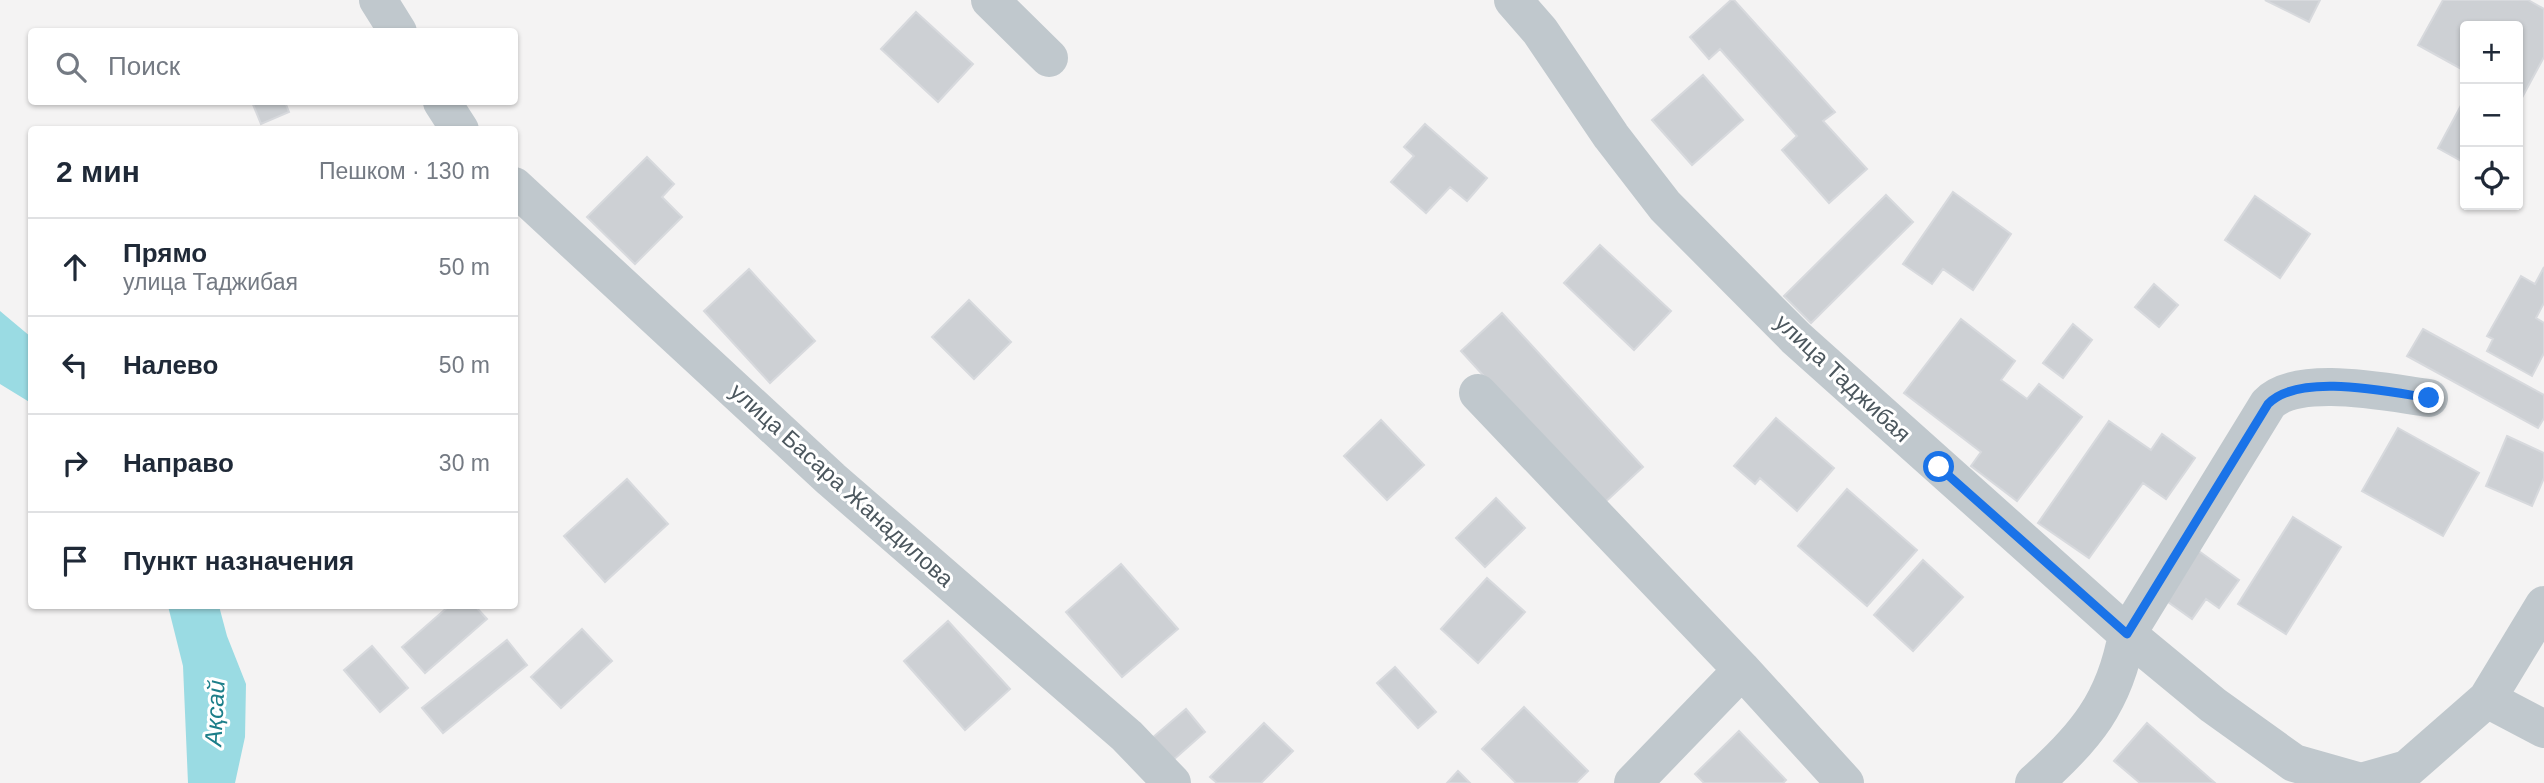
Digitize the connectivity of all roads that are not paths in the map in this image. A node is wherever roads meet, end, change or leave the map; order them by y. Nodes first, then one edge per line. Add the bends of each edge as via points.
1 (378, 0) edge
2 (990, 0) edge
3 (1513, 0) edge
4 (396, 28) edge
5 (1049, 58) dead end
6 (444, 105) edge
7 (457, 126) edge
8 (518, 190) edge
9 (1478, 393) dead end
10 (2429, 398) dead end
11 (2544, 605) edge
12 (2127, 634) junction
13 (1742, 670) junction
14 (2487, 699) junction
15 (2544, 729) edge
16 (1172, 783) edge
17 (1633, 783) edge
18 (1845, 783) edge
19 (2034, 783) edge

1 - 4 street
2 - 5 street
3 - 12 street, улица Таджибая via 1665,206 1796,338
6 - 7 street
8 - 16 street, улица Басара Жанадилова via 831,479 1127,736
9 - 13 street
10 - 12 street via 2354,388 2303,388 2277,395
11 - 14 street, улица Таджибая
12 - 14 street, улица Таджибая via 2213,705 2294,763 2361,782 2407,769
12 - 19 street via 2122,663 2101,710 2060,760
13 - 17 street
13 - 18 street
14 - 15 street

